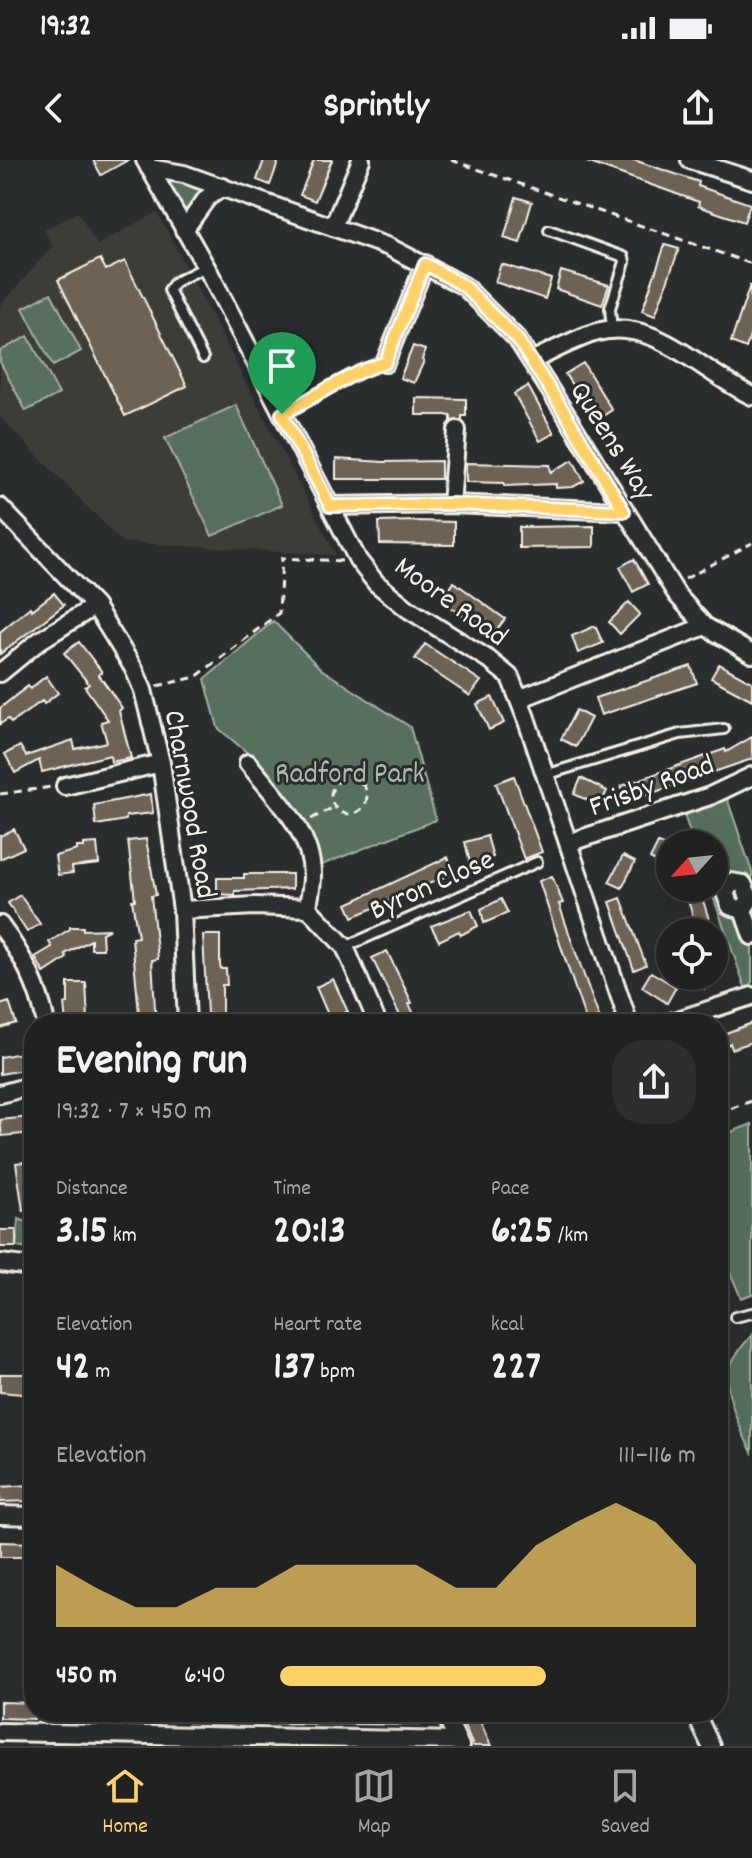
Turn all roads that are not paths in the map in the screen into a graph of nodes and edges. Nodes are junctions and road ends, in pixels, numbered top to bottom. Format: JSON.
{"nodes":[{"id":1,"x":200,"y":160,"type":"edge"},
{"id":2,"x":361,"y":160,"type":"edge"},
{"id":3,"x":690,"y":160,"type":"edge"},
{"id":4,"x":147,"y":164,"type":"edge"},
{"id":5,"x":184,"y":174,"type":"junction"},
{"id":6,"x":752,"y":180,"type":"edge"},
{"id":7,"x":223,"y":187,"type":"junction"},
{"id":8,"x":333,"y":227,"type":"junction"},
{"id":9,"x":184,"y":230,"type":"junction"},
{"id":10,"x":549,"y":230,"type":"dead end"},
{"id":11,"x":425,"y":264,"type":"junction"},
{"id":12,"x":205,"y":267,"type":"junction"},
{"id":13,"x":612,"y":330,"type":"junction"},
{"id":14,"x":203,"y":358,"type":"dead end"},
{"id":15,"x":531,"y":361,"type":"junction"},
{"id":16,"x":385,"y":363,"type":"road end"},
{"id":17,"x":752,"y":396,"type":"edge"},
{"id":18,"x":457,"y":430,"type":"dead end"},
{"id":19,"x":451,"y":504,"type":"junction"},
{"id":20,"x":330,"y":506,"type":"junction"},
{"id":21,"x":0,"y":507,"type":"edge"},
{"id":22,"x":624,"y":511,"type":"junction"},
{"id":23,"x":95,"y":606,"type":"junction"},
{"id":24,"x":705,"y":626,"type":"junction"},
{"id":25,"x":752,"y":654,"type":"edge"},
{"id":26,"x":0,"y":673,"type":"edge"},
{"id":27,"x":519,"y":699,"type":"junction"},
{"id":28,"x":724,"y":729,"type":"dead end"},
{"id":29,"x":161,"y":763,"type":"junction"},
{"id":30,"x":248,"y":763,"type":"dead end"},
{"id":31,"x":545,"y":775,"type":"junction"},
{"id":32,"x":752,"y":776,"type":"edge"},
{"id":33,"x":65,"y":786,"type":"road end"},
{"id":34,"x":568,"y":843,"type":"junction"},
{"id":35,"x":537,"y":862,"type":"dead end"},
{"id":36,"x":308,"y":908,"type":"junction"},
{"id":37,"x":182,"y":910,"type":"junction"},
{"id":38,"x":743,"y":910,"type":"dead end"},
{"id":39,"x":0,"y":925,"type":"edge"},
{"id":40,"x":752,"y":936,"type":"edge"},
{"id":41,"x":345,"y":947,"type":"junction"},
{"id":42,"x":7,"y":948,"type":"edge"},
{"id":43,"x":752,"y":996,"type":"edge"},
{"id":44,"x":44,"y":1014,"type":"edge"},
{"id":45,"x":187,"y":1014,"type":"edge"},
{"id":46,"x":374,"y":1014,"type":"edge"},
{"id":47,"x":626,"y":1014,"type":"edge"},
{"id":48,"x":696,"y":1014,"type":"edge"},
{"id":49,"x":24,"y":1088,"type":"edge"},
{"id":50,"x":0,"y":1094,"type":"edge"},
{"id":51,"x":0,"y":1263,"type":"edge"},
{"id":52,"x":24,"y":1266,"type":"dead end"},
{"id":53,"x":752,"y":1313,"type":"edge"},
{"id":54,"x":735,"y":1317,"type":"dead end"},
{"id":55,"x":0,"y":1515,"type":"edge"},
{"id":56,"x":24,"y":1516,"type":"edge"},
{"id":57,"x":449,"y":1722,"type":"edge"},
{"id":58,"x":700,"y":1722,"type":"edge"},
{"id":59,"x":0,"y":1732,"type":"edge"},
{"id":60,"x":459,"y":1743,"type":"edge"},
{"id":61,"x":711,"y":1746,"type":"edge"}],
"edges":[{"from":1,"to":5,"type":"street"},
{"from":2,"to":8,"type":"street"},
{"from":3,"to":6,"type":"street"},
{"from":4,"to":5,"type":"street","name":"Queens Way"},
{"from":4,"to":9,"type":"street","name":"Moore Road"},
{"from":5,"to":7,"type":"street","name":"Queens Way"},
{"from":7,"to":8,"type":"street","name":"Queens Way"},
{"from":7,"to":9,"type":"street"},
{"from":8,"to":11,"type":"street","name":"Queens Way"},
{"from":9,"to":12,"type":"street","name":"Moore Road"},
{"from":10,"to":13,"type":"lane"},
{"from":11,"to":15,"type":"street","name":"Queens Way"},
{"from":11,"to":16,"type":"street"},
{"from":12,"to":14,"type":"lane"},
{"from":12,"to":20,"type":"street","name":"Moore Road"},
{"from":13,"to":15,"type":"street"},
{"from":13,"to":17,"type":"street"},
{"from":15,"to":22,"type":"street","name":"Queens Way"},
{"from":18,"to":19,"type":"street"},
{"from":19,"to":20,"type":"street"},
{"from":19,"to":22,"type":"street"},
{"from":20,"to":27,"type":"street","name":"Moore Road"},
{"from":21,"to":23,"type":"street","name":"Charnwood Road"},
{"from":22,"to":24,"type":"street","name":"Queens Way"},
{"from":23,"to":26,"type":"street"},
{"from":23,"to":29,"type":"street","name":"Charnwood Road"},
{"from":24,"to":25,"type":"street","name":"Queens Way"},
{"from":24,"to":27,"type":"street"},
{"from":27,"to":31,"type":"street","name":"Moore Road"},
{"from":28,"to":31,"type":"lane"},
{"from":29,"to":33,"type":"street"},
{"from":29,"to":37,"type":"street","name":"Charnwood Road"},
{"from":30,"to":36,"type":"street"},
{"from":31,"to":34,"type":"street","name":"Moore Road"},
{"from":32,"to":34,"type":"street","name":"Frisby Road"},
{"from":34,"to":47,"type":"street","name":"Moore Road"},
{"from":35,"to":41,"type":"lane","name":"Byron Close"},
{"from":36,"to":37,"type":"street"},
{"from":36,"to":41,"type":"street"},
{"from":37,"to":45,"type":"street","name":"Charnwood Road"},
{"from":38,"to":40,"type":"street"},
{"from":39,"to":42,"type":"street"},
{"from":41,"to":46,"type":"street"},
{"from":42,"to":44,"type":"street"},
{"from":43,"to":48,"type":"street"},
{"from":49,"to":50,"type":"street"},
{"from":51,"to":52,"type":"street"},
{"from":53,"to":54,"type":"lane"},
{"from":55,"to":56,"type":"street"},
{"from":57,"to":60,"type":"street"},
{"from":58,"to":61,"type":"street"},
{"from":59,"to":60,"type":"street"}]}
